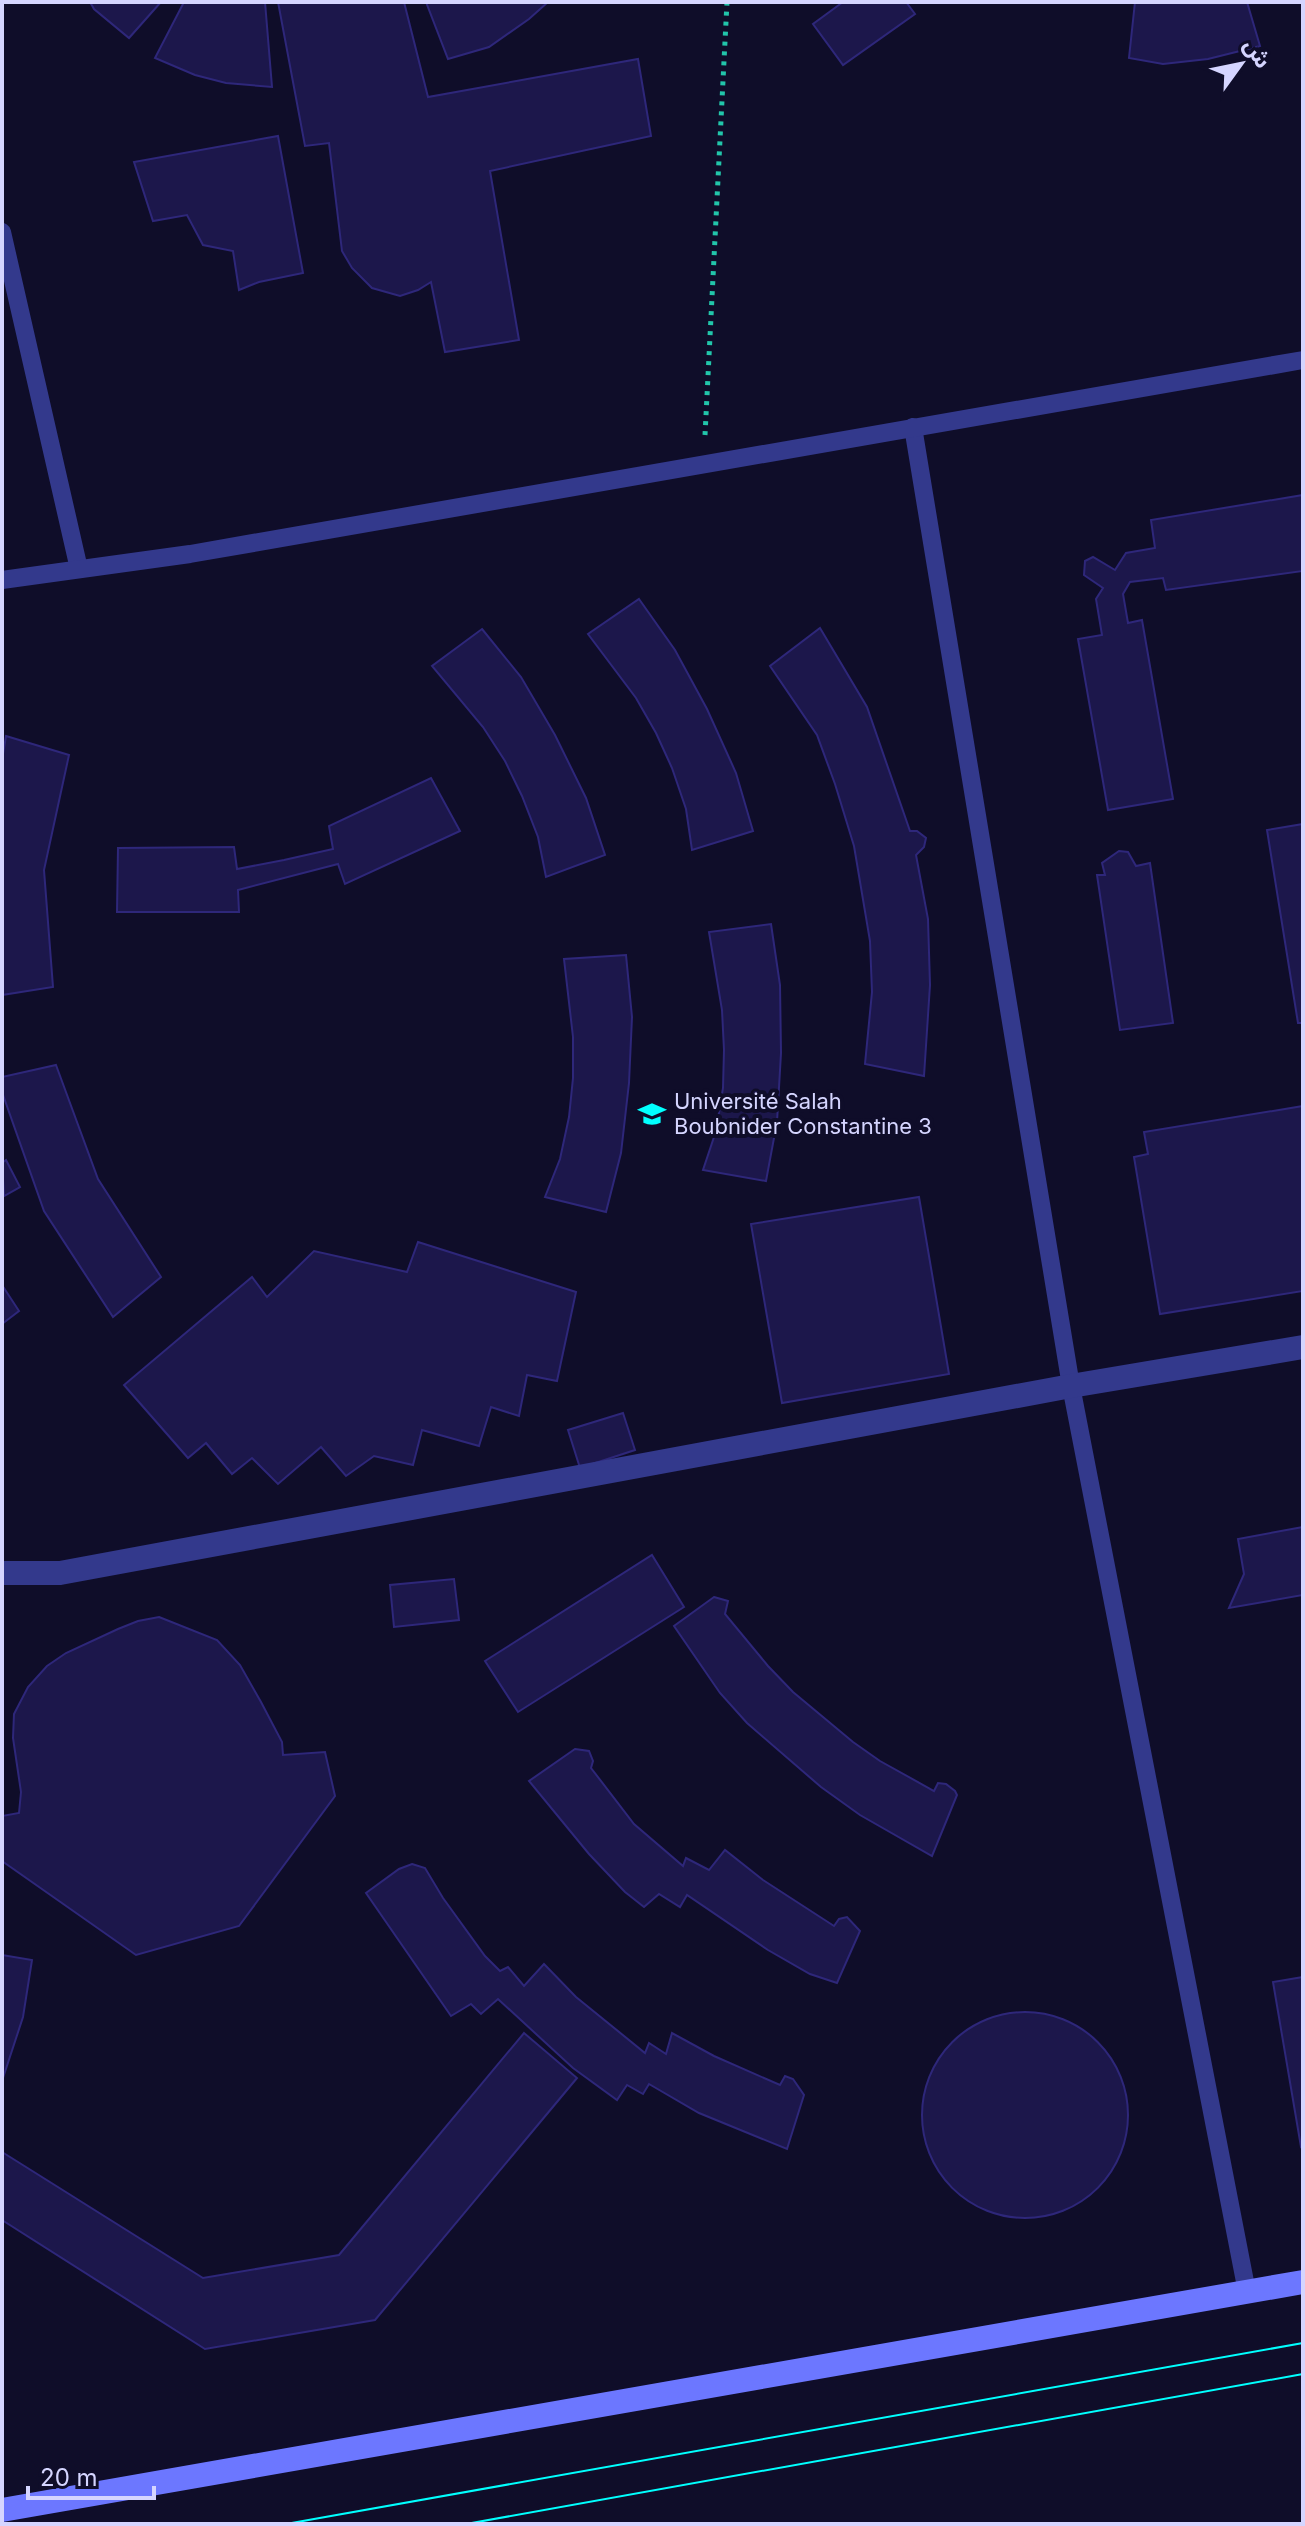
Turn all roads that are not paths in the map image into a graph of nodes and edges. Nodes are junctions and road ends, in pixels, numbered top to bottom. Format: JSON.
{"nodes":[{"id":1,"x":2,"y":232,"type":"edge"},
{"id":2,"x":1303,"y":360,"type":"edge"},
{"id":3,"x":913,"y":427,"type":"junction"},
{"id":4,"x":79,"y":569,"type":"junction"},
{"id":5,"x":2,"y":580,"type":"edge"},
{"id":6,"x":1303,"y":1347,"type":"edge"},
{"id":7,"x":1071,"y":1386,"type":"junction"},
{"id":8,"x":2,"y":1573,"type":"edge"},
{"id":9,"x":1303,"y":2282,"type":"edge"},
{"id":10,"x":1247,"y":2292,"type":"junction"},
{"id":11,"x":2,"y":2510,"type":"edge"}],
"edges":[{"from":1,"to":4,"type":"lane"},
{"from":2,"to":3,"type":"lane"},
{"from":3,"to":4,"type":"lane"},
{"from":3,"to":7,"type":"lane"},
{"from":4,"to":5,"type":"lane"},
{"from":6,"to":7,"type":"street"},
{"from":7,"to":8,"type":"street"},
{"from":7,"to":10,"type":"lane"},
{"from":9,"to":10,"type":"main road"},
{"from":10,"to":11,"type":"main road"}]}
